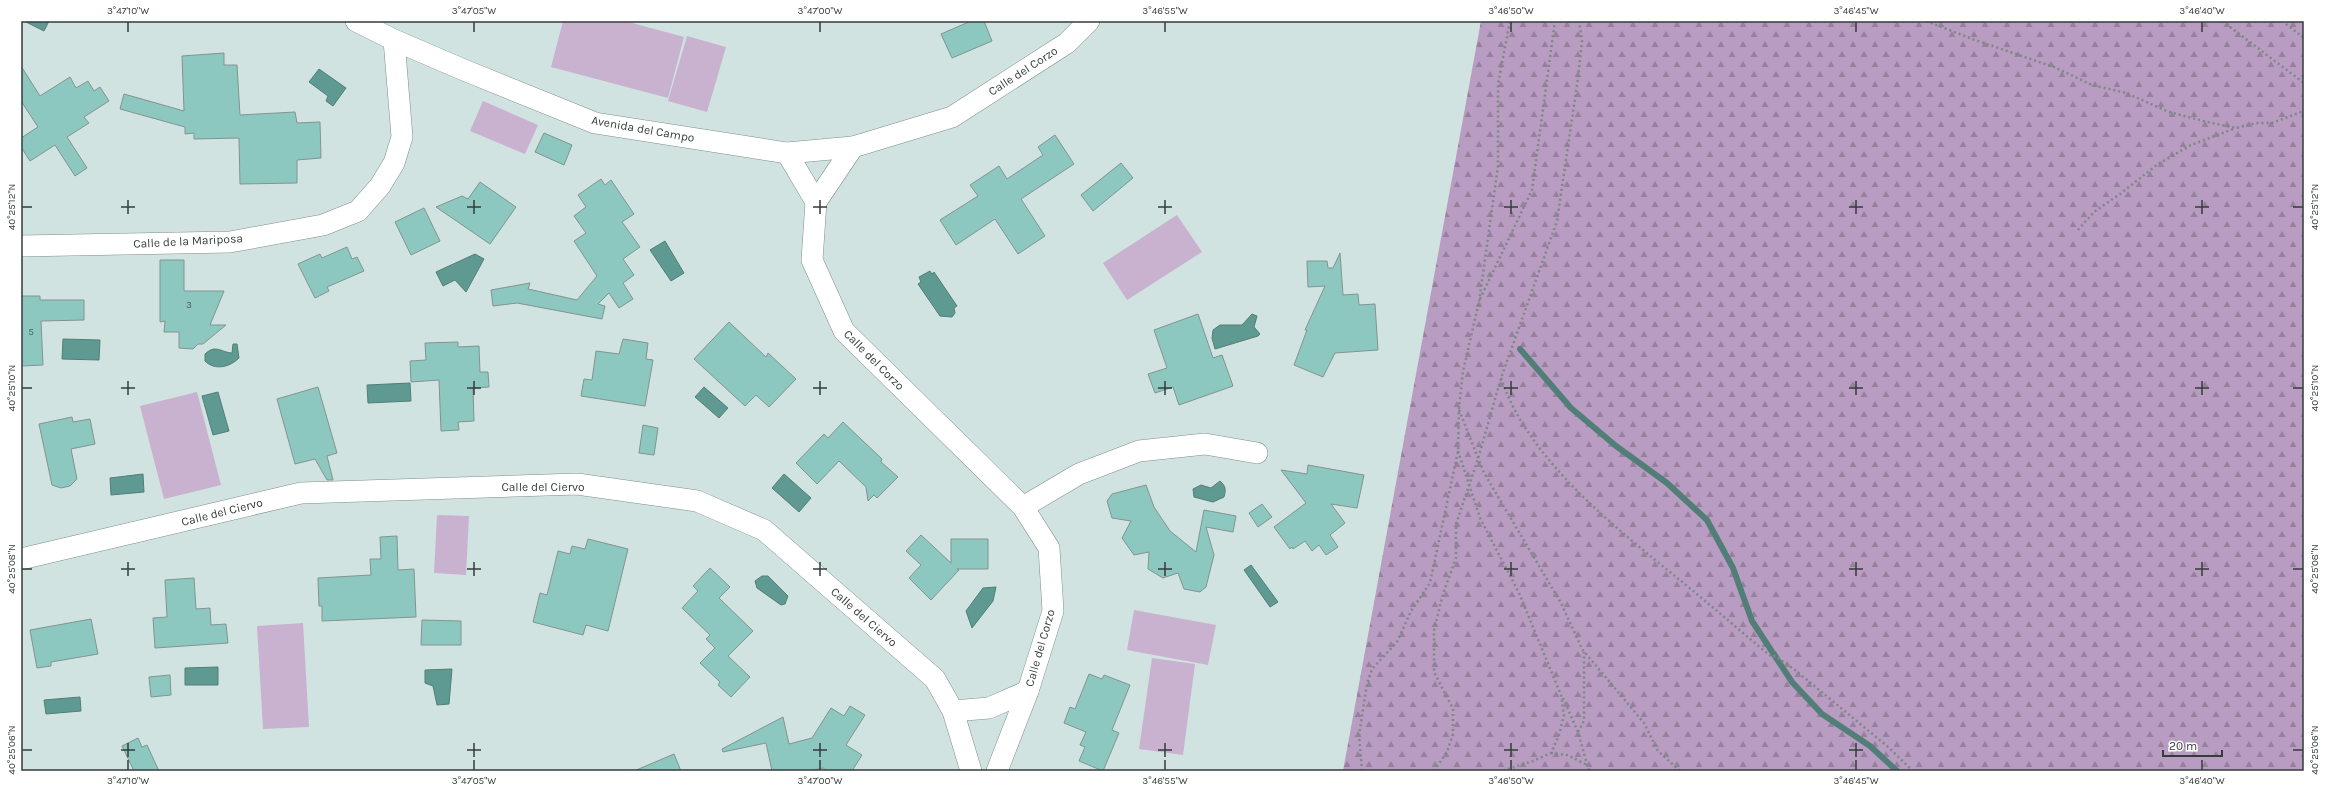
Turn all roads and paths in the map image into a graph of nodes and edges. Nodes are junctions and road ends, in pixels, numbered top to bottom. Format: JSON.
{"nodes":[{"id":1,"x":356,"y":21,"type":"edge"},
{"id":2,"x":1089,"y":21,"type":"edge"},
{"id":3,"x":1510,"y":21,"type":"edge"},
{"id":4,"x":1555,"y":21,"type":"edge"},
{"id":5,"x":1579,"y":21,"type":"edge"},
{"id":6,"x":1926,"y":21,"type":"edge"},
{"id":7,"x":2222,"y":21,"type":"edge"},
{"id":8,"x":2282,"y":21,"type":"edge"},
{"id":9,"x":2304,"y":38,"type":"edge"},
{"id":10,"x":394,"y":40,"type":"junction"},
{"id":11,"x":2304,"y":83,"type":"edge"},
{"id":12,"x":2304,"y":111,"type":"edge"},
{"id":13,"x":2236,"y":128,"type":"junction"},
{"id":14,"x":853,"y":147,"type":"junction"},
{"id":15,"x":787,"y":153,"type":"junction"},
{"id":16,"x":816,"y":202,"type":"junction"},
{"id":17,"x":2078,"y":230,"type":"dead end"},
{"id":18,"x":21,"y":246,"type":"edge"},
{"id":19,"x":1479,"y":302,"type":"junction"},
{"id":20,"x":1501,"y":378,"type":"junction"},
{"id":21,"x":1459,"y":408,"type":"junction"},
{"id":22,"x":1458,"y":451,"type":"junction"},
{"id":23,"x":1257,"y":453,"type":"dead end"},
{"id":24,"x":1478,"y":459,"type":"junction"},
{"id":25,"x":1469,"y":484,"type":"junction"},
{"id":26,"x":1023,"y":507,"type":"junction"},
{"id":27,"x":21,"y":559,"type":"edge"},
{"id":28,"x":1584,"y":652,"type":"junction"},
{"id":29,"x":1028,"y":691,"type":"junction"},
{"id":30,"x":1561,"y":695,"type":"junction"},
{"id":31,"x":953,"y":711,"type":"junction"},
{"id":32,"x":1578,"y":732,"type":"junction"},
{"id":33,"x":1551,"y":753,"type":"junction"},
{"id":34,"x":1587,"y":765,"type":"junction"},
{"id":35,"x":971,"y":771,"type":"edge"},
{"id":36,"x":997,"y":771,"type":"edge"},
{"id":37,"x":1362,"y":771,"type":"edge"},
{"id":38,"x":1434,"y":771,"type":"edge"},
{"id":39,"x":1502,"y":771,"type":"edge"},
{"id":40,"x":1589,"y":771,"type":"edge"},
{"id":41,"x":1680,"y":771,"type":"edge"},
{"id":42,"x":1914,"y":771,"type":"edge"}],
"edges":[{"from":1,"to":10,"type":"street","name":"Avenida del Campo"},
{"from":2,"to":14,"type":"street","name":"Calle del Corzo"},
{"from":3,"to":19,"type":"path"},
{"from":4,"to":19,"type":"path"},
{"from":5,"to":20,"type":"path"},
{"from":6,"to":13,"type":"path"},
{"from":7,"to":11,"type":"path"},
{"from":8,"to":9,"type":"path"},
{"from":10,"to":15,"type":"street","name":"Avenida del Campo"},
{"from":10,"to":18,"type":"street","name":"Calle de la Mariposa"},
{"from":12,"to":13,"type":"path"},
{"from":13,"to":17,"type":"path"},
{"from":14,"to":15,"type":"street","name":"Avenida del Campo"},
{"from":14,"to":16,"type":"street","name":"Calle del Corzo"},
{"from":15,"to":16,"type":"street"},
{"from":16,"to":26,"type":"street","name":"Calle del Corzo"},
{"from":19,"to":21,"type":"path"},
{"from":20,"to":24,"type":"path"},
{"from":20,"to":42,"type":"path"},
{"from":21,"to":22,"type":"path"},
{"from":21,"to":24,"type":"path"},
{"from":22,"to":25,"type":"path"},
{"from":22,"to":37,"type":"path"},
{"from":23,"to":26,"type":"street"},
{"from":24,"to":25,"type":"path"},
{"from":24,"to":28,"type":"path"},
{"from":25,"to":30,"type":"path"},
{"from":25,"to":38,"type":"path"},
{"from":26,"to":29,"type":"street","name":"Calle del Corzo"},
{"from":27,"to":31,"type":"street","name":"Calle del Ciervo"},
{"from":28,"to":32,"type":"path"},
{"from":28,"to":41,"type":"path"},
{"from":29,"to":31,"type":"street"},
{"from":29,"to":36,"type":"street","name":"Calle del Corzo"},
{"from":30,"to":32,"type":"path"},
{"from":30,"to":33,"type":"path"},
{"from":31,"to":35,"type":"street","name":"Calle del Ciervo"},
{"from":32,"to":34,"type":"path"},
{"from":33,"to":34,"type":"path"},
{"from":33,"to":39,"type":"path"},
{"from":34,"to":40,"type":"path"}]}
